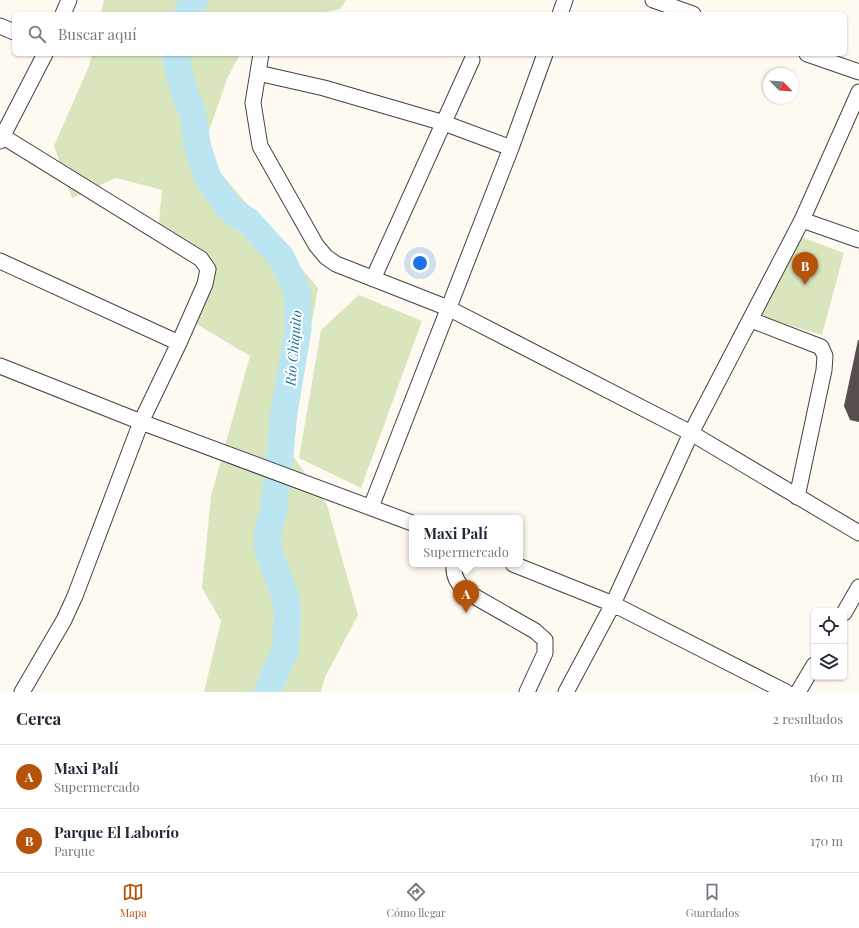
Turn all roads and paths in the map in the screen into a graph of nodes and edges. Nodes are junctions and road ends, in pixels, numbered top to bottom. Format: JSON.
{"nodes":[{"id":1,"x":69,"y":0,"type":"edge"},
{"id":2,"x":565,"y":0,"type":"edge"},
{"id":3,"x":653,"y":0,"type":"edge"},
{"id":4,"x":64,"y":12,"type":"edge"},
{"id":5,"x":561,"y":12,"type":"edge"},
{"id":6,"x":687,"y":12,"type":"edge"},
{"id":7,"x":0,"y":26,"type":"edge"},
{"id":8,"x":12,"y":31,"type":"edge"},
{"id":9,"x":44,"y":56,"type":"edge"},
{"id":10,"x":261,"y":56,"type":"edge"},
{"id":11,"x":544,"y":56,"type":"edge"},
{"id":12,"x":813,"y":56,"type":"edge"},
{"id":13,"x":472,"y":60,"type":"dead end"},
{"id":14,"x":859,"y":72,"type":"edge"},
{"id":15,"x":258,"y":73,"type":"junction"},
{"id":16,"x":859,"y":92,"type":"edge"},
{"id":17,"x":444,"y":123,"type":"junction"},
{"id":18,"x":1,"y":138,"type":"edge"},
{"id":19,"x":511,"y":148,"type":"junction"},
{"id":20,"x":802,"y":220,"type":"junction"},
{"id":21,"x":859,"y":240,"type":"edge"},
{"id":22,"x":0,"y":261,"type":"edge"},
{"id":23,"x":373,"y":279,"type":"junction"},
{"id":24,"x":448,"y":308,"type":"junction"},
{"id":25,"x":751,"y":320,"type":"junction"},
{"id":26,"x":179,"y":343,"type":"junction"},
{"id":27,"x":0,"y":366,"type":"edge"},
{"id":28,"x":141,"y":422,"type":"junction"},
{"id":29,"x":691,"y":433,"type":"junction"},
{"id":30,"x":797,"y":497,"type":"junction"},
{"id":31,"x":371,"y":507,"type":"junction"},
{"id":32,"x":409,"y":522,"type":"edge"},
{"id":33,"x":859,"y":533,"type":"edge"},
{"id":34,"x":454,"y":567,"type":"edge"},
{"id":35,"x":520,"y":567,"type":"edge"},
{"id":36,"x":859,"y":587,"type":"edge"},
{"id":37,"x":613,"y":604,"type":"junction"},
{"id":38,"x":847,"y":608,"type":"edge"},
{"id":39,"x":811,"y":670,"type":"edge"},
{"id":40,"x":22,"y":692,"type":"edge"},
{"id":41,"x":527,"y":692,"type":"edge"},
{"id":42,"x":566,"y":692,"type":"edge"},
{"id":43,"x":786,"y":692,"type":"edge"},
{"id":44,"x":798,"y":692,"type":"edge"}],
"edges":[{"from":1,"to":4,"type":"street"},
{"from":2,"to":5,"type":"street"},
{"from":3,"to":6,"type":"street"},
{"from":7,"to":8,"type":"street"},
{"from":9,"to":18,"type":"street"},
{"from":10,"to":15,"type":"street"},
{"from":11,"to":19,"type":"street"},
{"from":12,"to":14,"type":"street"},
{"from":13,"to":17,"type":"street"},
{"from":15,"to":17,"type":"street"},
{"from":15,"to":23,"type":"street"},
{"from":16,"to":20,"type":"street"},
{"from":17,"to":19,"type":"street"},
{"from":17,"to":23,"type":"street"},
{"from":18,"to":26,"type":"street"},
{"from":19,"to":24,"type":"street"},
{"from":20,"to":21,"type":"street"},
{"from":20,"to":25,"type":"street"},
{"from":22,"to":26,"type":"street"},
{"from":23,"to":24,"type":"street"},
{"from":24,"to":29,"type":"street"},
{"from":24,"to":31,"type":"street"},
{"from":25,"to":29,"type":"street"},
{"from":25,"to":30,"type":"street"},
{"from":26,"to":28,"type":"street"},
{"from":27,"to":28,"type":"street"},
{"from":28,"to":31,"type":"street"},
{"from":28,"to":40,"type":"street"},
{"from":29,"to":30,"type":"street"},
{"from":29,"to":37,"type":"street"},
{"from":30,"to":33,"type":"street"},
{"from":31,"to":32,"type":"street"},
{"from":34,"to":41,"type":"street"},
{"from":35,"to":37,"type":"street"},
{"from":36,"to":38,"type":"street"},
{"from":37,"to":42,"type":"street"},
{"from":37,"to":43,"type":"street"},
{"from":39,"to":44,"type":"street"}]}
